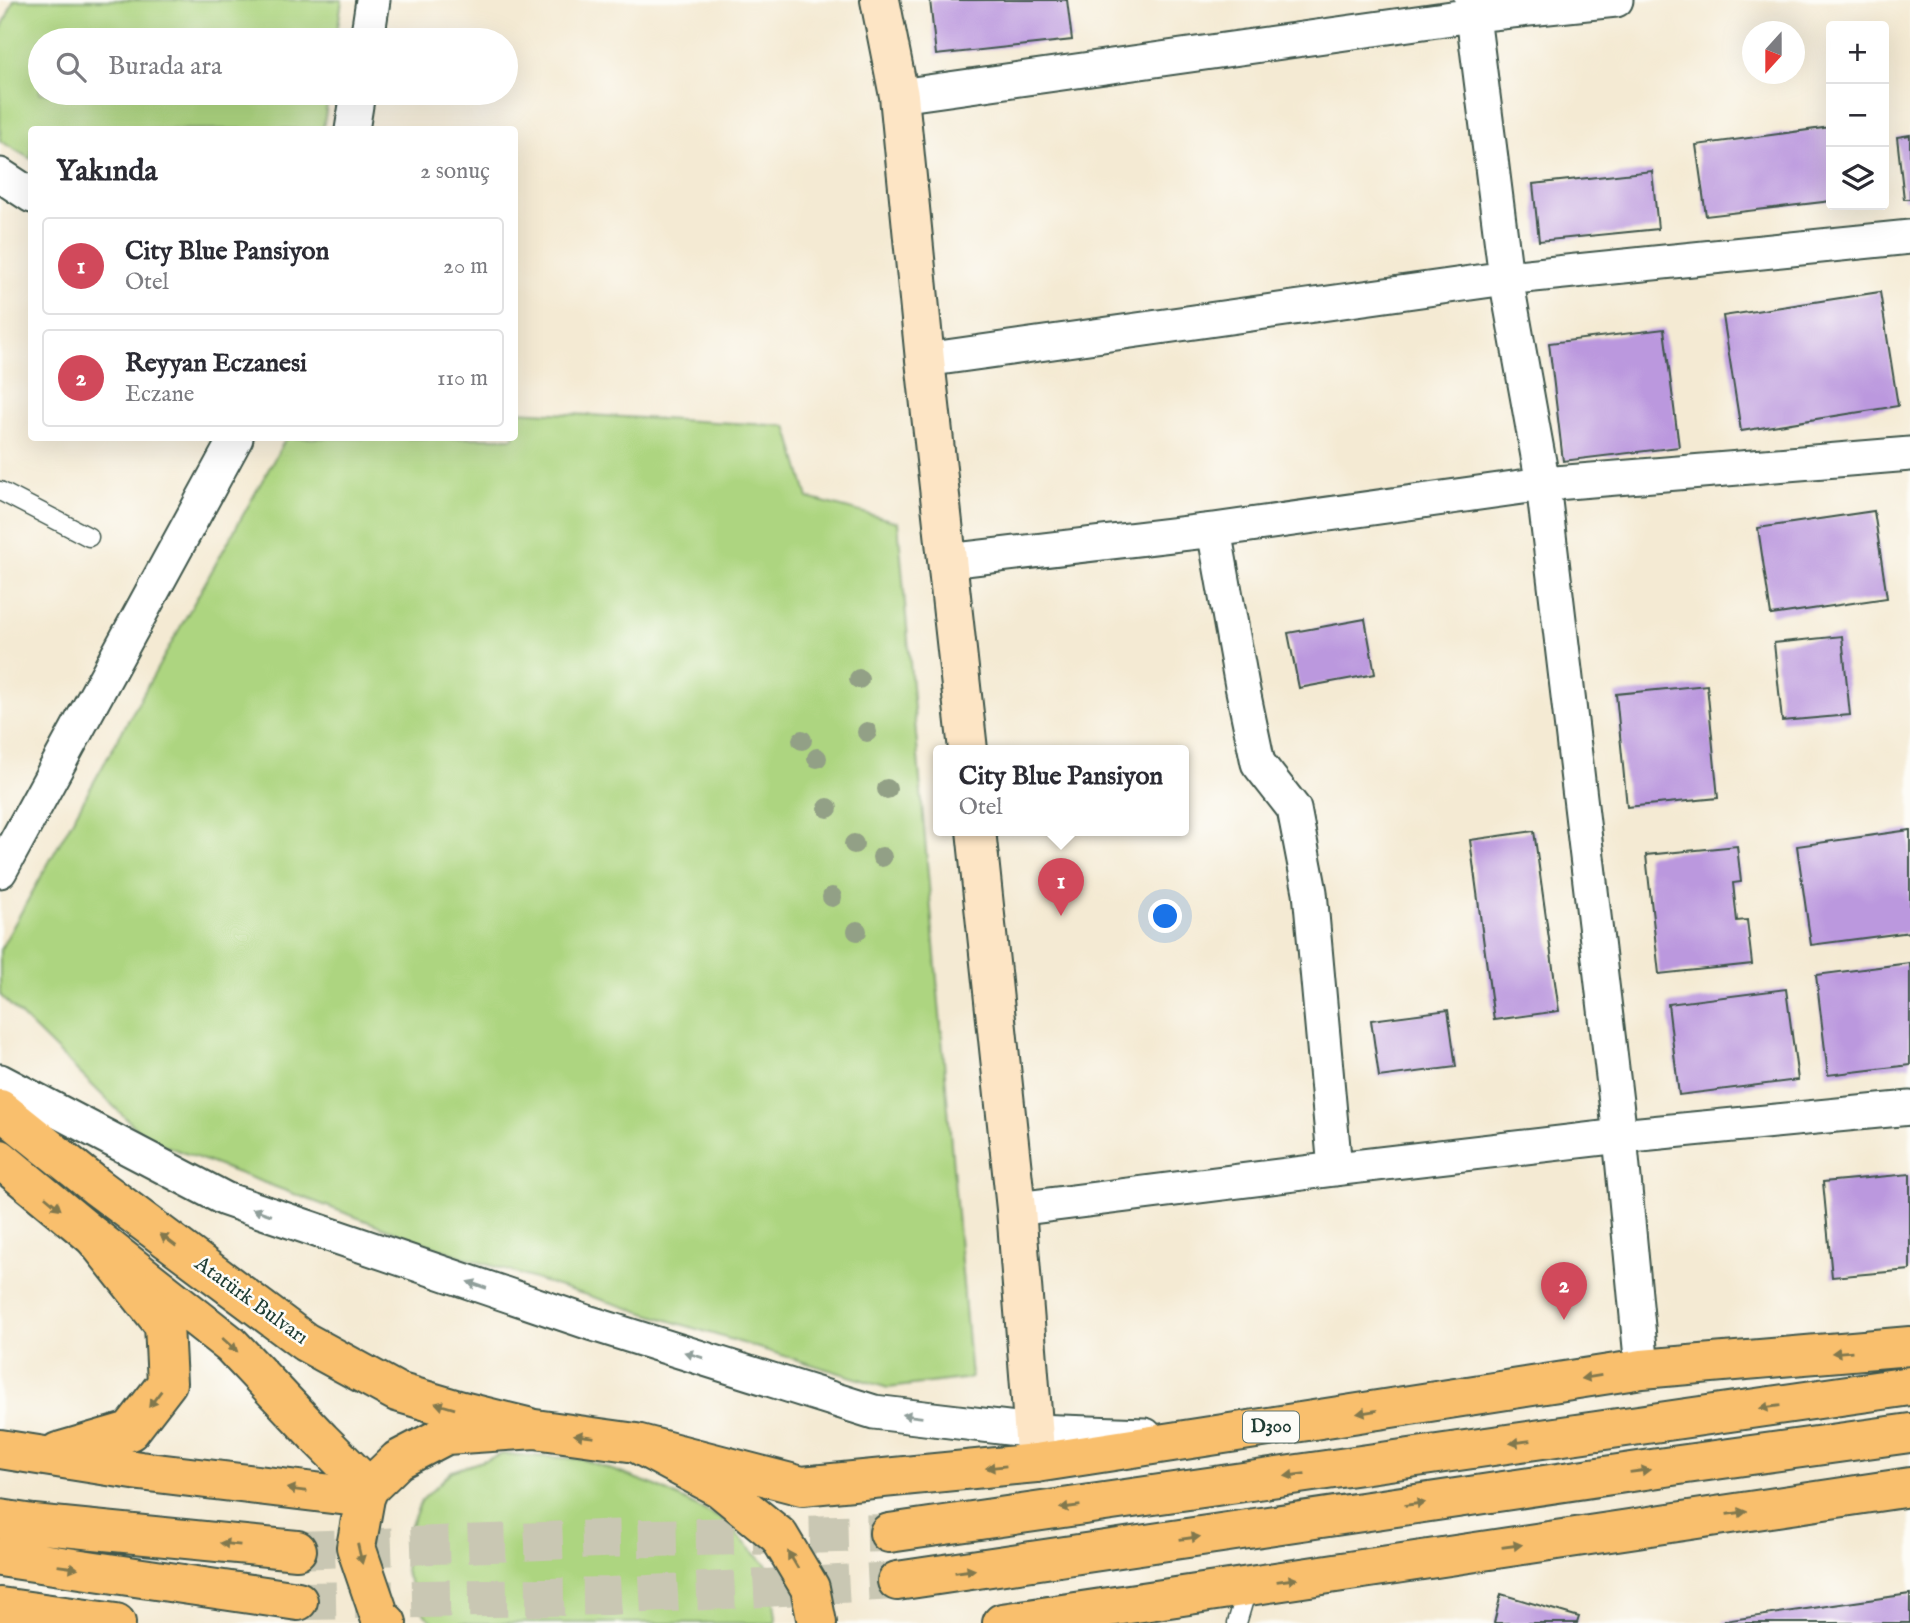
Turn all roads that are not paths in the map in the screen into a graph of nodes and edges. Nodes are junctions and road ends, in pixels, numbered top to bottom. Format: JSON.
{"nodes":[{"id":1,"x":373,"y":0,"type":"edge"},
{"id":2,"x":880,"y":0,"type":"edge"},
{"id":3,"x":1616,"y":0,"type":"edge"},
{"id":4,"x":1472,"y":7,"type":"edge"},
{"id":5,"x":369,"y":28,"type":"edge"},
{"id":6,"x":899,"y":96,"type":"junction"},
{"id":7,"x":356,"y":105,"type":"edge"},
{"id":8,"x":353,"y":126,"type":"edge"},
{"id":9,"x":0,"y":175,"type":"edge"},
{"id":10,"x":28,"y":193,"type":"edge"},
{"id":11,"x":1910,"y":237,"type":"edge"},
{"id":12,"x":1506,"y":278,"type":"junction"},
{"id":13,"x":925,"y":360,"type":"junction"},
{"id":14,"x":234,"y":441,"type":"edge"},
{"id":15,"x":1910,"y":454,"type":"edge"},
{"id":16,"x":1543,"y":484,"type":"junction"},
{"id":17,"x":0,"y":491,"type":"edge"},
{"id":18,"x":1214,"y":530,"type":"junction"},
{"id":19,"x":89,"y":537,"type":"dead end"},
{"id":20,"x":948,"y":561,"type":"junction"},
{"id":21,"x":967,"y":745,"type":"edge"},
{"id":22,"x":977,"y":836,"type":"edge"},
{"id":23,"x":0,"y":871,"type":"edge"},
{"id":24,"x":0,"y":1082,"type":"edge"},
{"id":25,"x":1910,"y":1108,"type":"edge"},
{"id":26,"x":0,"y":1109,"type":"edge"},
{"id":27,"x":1620,"y":1136,"type":"junction"},
{"id":28,"x":0,"y":1159,"type":"edge"},
{"id":29,"x":1335,"y":1169,"type":"junction"},
{"id":30,"x":1016,"y":1209,"type":"junction"},
{"id":31,"x":94,"y":1237,"type":"junction"},
{"id":32,"x":1910,"y":1346,"type":"edge"},
{"id":33,"x":1642,"y":1369,"type":"junction"},
{"id":34,"x":1910,"y":1386,"type":"edge"},
{"id":35,"x":535,"y":1429,"type":"junction"},
{"id":36,"x":1910,"y":1433,"type":"edge"},
{"id":37,"x":636,"y":1443,"type":"junction"},
{"id":38,"x":1035,"y":1447,"type":"junction"},
{"id":39,"x":0,"y":1449,"type":"edge"},
{"id":40,"x":46,"y":1455,"type":"junction"},
{"id":41,"x":1910,"y":1487,"type":"edge"},
{"id":42,"x":367,"y":1493,"type":"junction"},
{"id":43,"x":0,"y":1519,"type":"edge"},
{"id":44,"x":889,"y":1533,"type":"tunnel mouth"},
{"id":45,"x":298,"y":1550,"type":"tunnel mouth"},
{"id":46,"x":0,"y":1557,"type":"edge"},
{"id":47,"x":897,"y":1581,"type":"tunnel mouth"},
{"id":48,"x":1248,"y":1586,"type":"junction"},
{"id":49,"x":298,"y":1601,"type":"tunnel mouth"},
{"id":50,"x":0,"y":1607,"type":"edge"},
{"id":51,"x":1020,"y":1622,"type":"edge"},
{"id":52,"x":116,"y":1623,"type":"edge"},
{"id":53,"x":387,"y":1623,"type":"edge"},
{"id":54,"x":817,"y":1623,"type":"edge"},
{"id":55,"x":1237,"y":1623,"type":"edge"}],
"edges":[{"from":1,"to":5,"type":"street"},
{"from":2,"to":6,"type":"street"},
{"from":3,"to":4,"type":"street"},
{"from":4,"to":6,"type":"street"},
{"from":4,"to":12,"type":"street"},
{"from":6,"to":13,"type":"street"},
{"from":7,"to":8,"type":"street"},
{"from":9,"to":10,"type":"street"},
{"from":11,"to":12,"type":"street"},
{"from":12,"to":13,"type":"street"},
{"from":12,"to":16,"type":"street"},
{"from":13,"to":20,"type":"street"},
{"from":14,"to":23,"type":"street"},
{"from":15,"to":16,"type":"street"},
{"from":16,"to":18,"type":"street"},
{"from":16,"to":27,"type":"street"},
{"from":17,"to":19,"type":"lane"},
{"from":18,"to":20,"type":"street"},
{"from":18,"to":29,"type":"street"},
{"from":20,"to":21,"type":"street"},
{"from":22,"to":30,"type":"street"},
{"from":38,"to":24,"type":"street","one_way":true},
{"from":25,"to":27,"type":"street"},
{"from":35,"to":26,"type":"main road","name":"Atatürk Bulvarı","one_way":true},
{"from":27,"to":29,"type":"street"},
{"from":27,"to":33,"type":"street"},
{"from":28,"to":31,"type":"main road","one_way":true},
{"from":29,"to":30,"type":"street"},
{"from":30,"to":38,"type":"street"},
{"from":31,"to":40,"type":"main road","one_way":true},
{"from":31,"to":42,"type":"main road","one_way":true},
{"from":32,"to":33,"type":"main road","number":"D300","one_way":true},
{"from":33,"to":38,"type":"main road","number":"D300","one_way":true},
{"from":34,"to":44,"type":"main road","one_way":true},
{"from":37,"to":35,"type":"main road","one_way":true},
{"from":35,"to":42,"type":"main road"},
{"from":47,"to":36,"type":"main road","one_way":true},
{"from":38,"to":37,"type":"main road","number":"D300","one_way":true},
{"from":54,"to":37,"type":"main road","one_way":true},
{"from":39,"to":40,"type":"main road"},
{"from":42,"to":40,"type":"main road","one_way":true},
{"from":48,"to":41,"type":"main road","one_way":true},
{"from":42,"to":53,"type":"main road","one_way":true},
{"from":45,"to":43,"type":"main road","one_way":true},
{"from":46,"to":49,"type":"main road","one_way":true},
{"from":48,"to":51,"type":"main road"},
{"from":48,"to":55,"type":"lane"},
{"from":50,"to":52,"type":"main road"}]}
